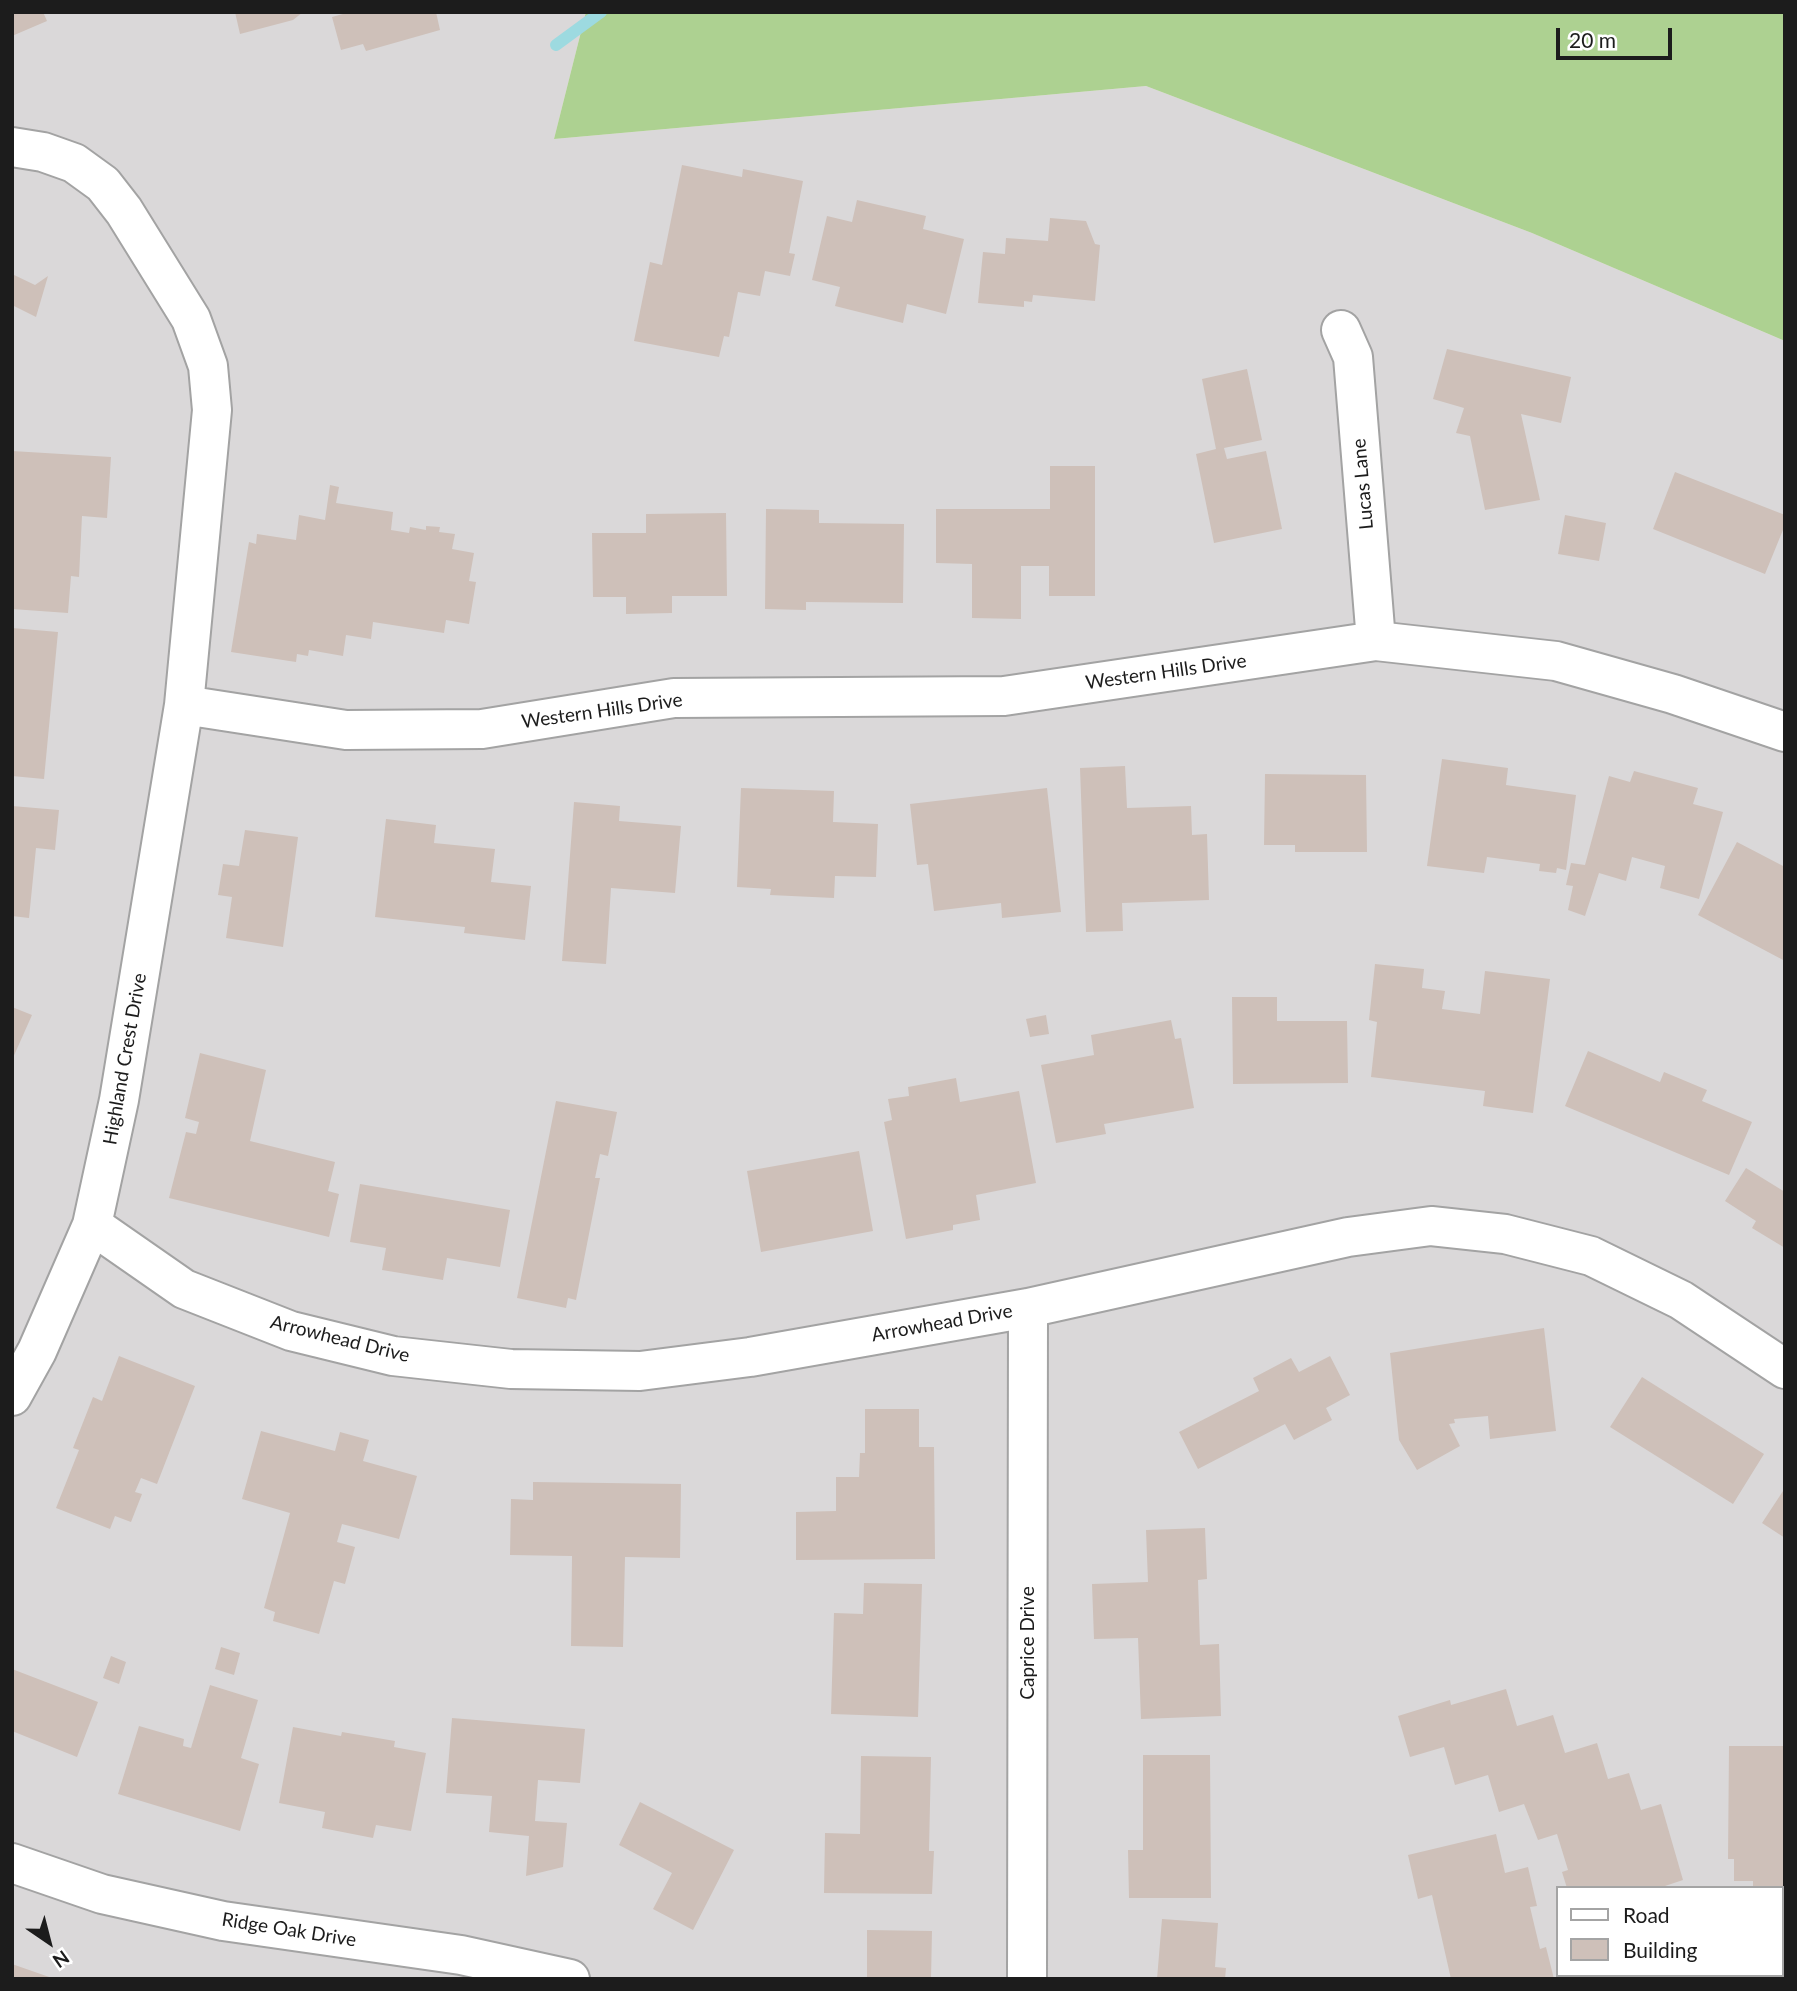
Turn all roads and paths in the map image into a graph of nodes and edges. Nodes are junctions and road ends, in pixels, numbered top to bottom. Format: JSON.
{"nodes":[{"id":1,"x":12,"y":148,"type":"edge"},
{"id":2,"x":1341,"y":330,"type":"dead end"},
{"id":3,"x":1376,"y":641,"type":"junction"},
{"id":4,"x":184,"y":705,"type":"junction"},
{"id":5,"x":1785,"y":732,"type":"edge"},
{"id":6,"x":92,"y":1225,"type":"junction"},
{"id":7,"x":1028,"y":1308,"type":"junction"},
{"id":8,"x":1785,"y":1369,"type":"edge"},
{"id":9,"x":12,"y":1396,"type":"edge"},
{"id":10,"x":12,"y":1863,"type":"edge"},
{"id":11,"x":570,"y":1979,"type":"edge"},
{"id":12,"x":1027,"y":1979,"type":"edge"}],
"edges":[{"from":1,"to":4,"type":"street"},
{"from":2,"to":3,"type":"street","name":"Lucas Lane"},
{"from":3,"to":4,"type":"street","name":"Western Hills Drive"},
{"from":3,"to":5,"type":"street","name":"Western Hills Drive"},
{"from":4,"to":6,"type":"street","name":"Highland Crest Drive"},
{"from":6,"to":7,"type":"street","name":"Arrowhead Drive"},
{"from":6,"to":9,"type":"street","name":"Highland Crest Drive"},
{"from":7,"to":8,"type":"street","name":"Arrowhead Drive"},
{"from":7,"to":12,"type":"street","name":"Caprice Drive"},
{"from":10,"to":11,"type":"street","name":"Ridge Oak Drive"}]}
